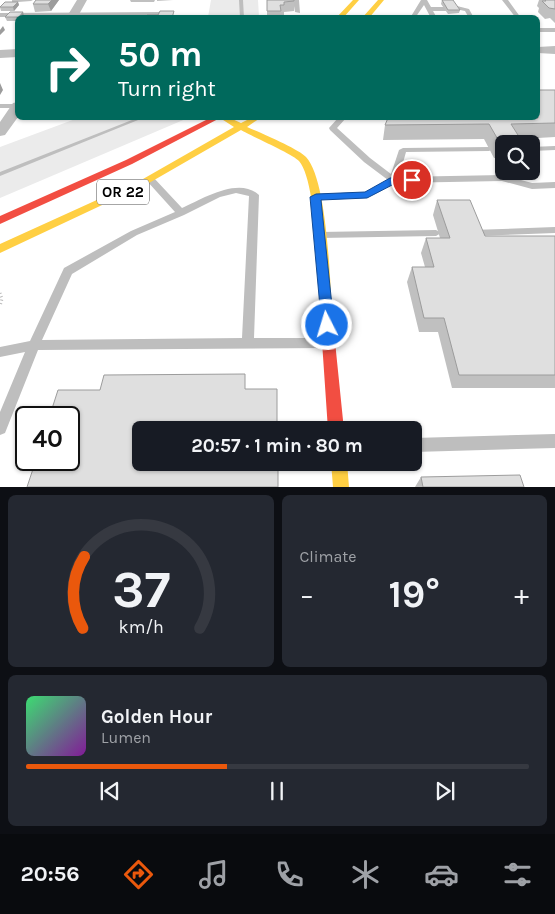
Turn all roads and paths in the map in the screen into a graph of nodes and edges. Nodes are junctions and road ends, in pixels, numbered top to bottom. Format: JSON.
{"nodes":[{"id":1,"x":82,"y":0,"type":"edge"},
{"id":2,"x":296,"y":0,"type":"edge"},
{"id":3,"x":356,"y":0,"type":"edge"},
{"id":4,"x":381,"y":0,"type":"edge"},
{"id":5,"x":505,"y":0,"type":"edge"},
{"id":6,"x":424,"y":1,"type":"edge"},
{"id":7,"x":446,"y":8,"type":"edge"},
{"id":8,"x":457,"y":8,"type":"edge"},
{"id":9,"x":428,"y":9,"type":"junction"},
{"id":10,"x":298,"y":12,"type":"dead end"},
{"id":11,"x":166,"y":13,"type":"edge"},
{"id":12,"x":0,"y":15,"type":"edge"},
{"id":13,"x":15,"y":15,"type":"edge"},
{"id":14,"x":73,"y":15,"type":"edge"},
{"id":15,"x":103,"y":15,"type":"edge"},
{"id":16,"x":342,"y":15,"type":"edge"},
{"id":17,"x":368,"y":15,"type":"edge"},
{"id":18,"x":414,"y":15,"type":"edge"},
{"id":19,"x":432,"y":15,"type":"edge"},
{"id":20,"x":470,"y":15,"type":"edge"},
{"id":21,"x":517,"y":15,"type":"edge"},
{"id":22,"x":540,"y":30,"type":"edge"},
{"id":23,"x":555,"y":30,"type":"edge"},
{"id":24,"x":15,"y":53,"type":"edge"},
{"id":25,"x":0,"y":54,"type":"edge"},
{"id":26,"x":0,"y":106,"type":"edge"},
{"id":27,"x":15,"y":106,"type":"edge"},
{"id":28,"x":15,"y":110,"type":"edge"},
{"id":29,"x":212,"y":120,"type":"edge"},
{"id":30,"x":228,"y":120,"type":"edge"},
{"id":31,"x":253,"y":120,"type":"edge"},
{"id":32,"x":340,"y":120,"type":"edge"},
{"id":33,"x":242,"y":127,"type":"junction"},
{"id":34,"x":0,"y":132,"type":"edge"},
{"id":35,"x":555,"y":148,"type":"edge"},
{"id":36,"x":489,"y":149,"type":"dead end"},
{"id":37,"x":540,"y":149,"type":"edge"},
{"id":38,"x":150,"y":179,"type":"junction"},
{"id":39,"x":394,"y":180,"type":"junction"},
{"id":40,"x":555,"y":186,"type":"edge"},
{"id":41,"x":316,"y":197,"type":"junction"},
{"id":42,"x":181,"y":212,"type":"junction"},
{"id":43,"x":0,"y":220,"type":"edge"},
{"id":44,"x":555,"y":230,"type":"edge"},
{"id":45,"x":472,"y":233,"type":"edge"},
{"id":46,"x":436,"y":234,"type":"dead end"},
{"id":47,"x":319,"y":235,"type":"junction"},
{"id":48,"x":0,"y":249,"type":"edge"},
{"id":49,"x":0,"y":293,"type":"edge"},
{"id":50,"x":0,"y":306,"type":"edge"},
{"id":51,"x":248,"y":343,"type":"junction"},
{"id":52,"x":329,"y":343,"type":"junction"},
{"id":53,"x":34,"y":345,"type":"junction"},
{"id":54,"x":0,"y":352,"type":"edge"},
{"id":55,"x":335,"y":421,"type":"edge"},
{"id":56,"x":0,"y":428,"type":"edge"},
{"id":57,"x":555,"y":441,"type":"edge"},
{"id":58,"x":422,"y":445,"type":"edge"},
{"id":59,"x":340,"y":471,"type":"edge"},
{"id":60,"x":342,"y":486,"type":"edge"}],
"edges":[{"from":1,"to":14,"type":"street"},
{"from":2,"to":10,"type":"lane"},
{"from":3,"to":16,"type":"main road"},
{"from":4,"to":17,"type":"main road"},
{"from":5,"to":21,"type":"lane"},
{"from":6,"to":9,"type":"lane"},
{"from":6,"to":18,"type":"lane"},
{"from":7,"to":9,"type":"lane"},
{"from":8,"to":20,"type":"lane"},
{"from":9,"to":19,"type":"lane"},
{"from":11,"to":15,"type":"lane"},
{"from":12,"to":13,"type":"lane"},
{"from":22,"to":23,"type":"lane"},
{"from":24,"to":25,"type":"street"},
{"from":26,"to":27,"type":"lane"},
{"from":28,"to":34,"type":"street"},
{"from":29,"to":43,"type":"main road","number":"OR 22"},
{"from":30,"to":33,"type":"main road"},
{"from":31,"to":33,"type":"main road","number":"OR 22"},
{"from":32,"to":39,"type":"lane"},
{"from":33,"to":38,"type":"main road","number":"OR 22"},
{"from":33,"to":41,"type":"main road"},
{"from":35,"to":37,"type":"lane"},
{"from":36,"to":39,"type":"lane"},
{"from":38,"to":42,"type":"lane"},
{"from":38,"to":48,"type":"main road","number":"OR 22"},
{"from":39,"to":40,"type":"lane"},
{"from":39,"to":41,"type":"lane"},
{"from":41,"to":47,"type":"main road"},
{"from":42,"to":51,"type":"lane"},
{"from":42,"to":53,"type":"lane"},
{"from":44,"to":45,"type":"lane"},
{"from":46,"to":47,"type":"lane"},
{"from":47,"to":52,"type":"main road"},
{"from":49,"to":50,"type":"path"},
{"from":51,"to":52,"type":"lane"},
{"from":51,"to":53,"type":"lane"},
{"from":52,"to":55,"type":"main road"},
{"from":53,"to":54,"type":"lane"},
{"from":53,"to":56,"type":"lane"},
{"from":57,"to":58,"type":"lane"},
{"from":59,"to":60,"type":"main road"}]}
